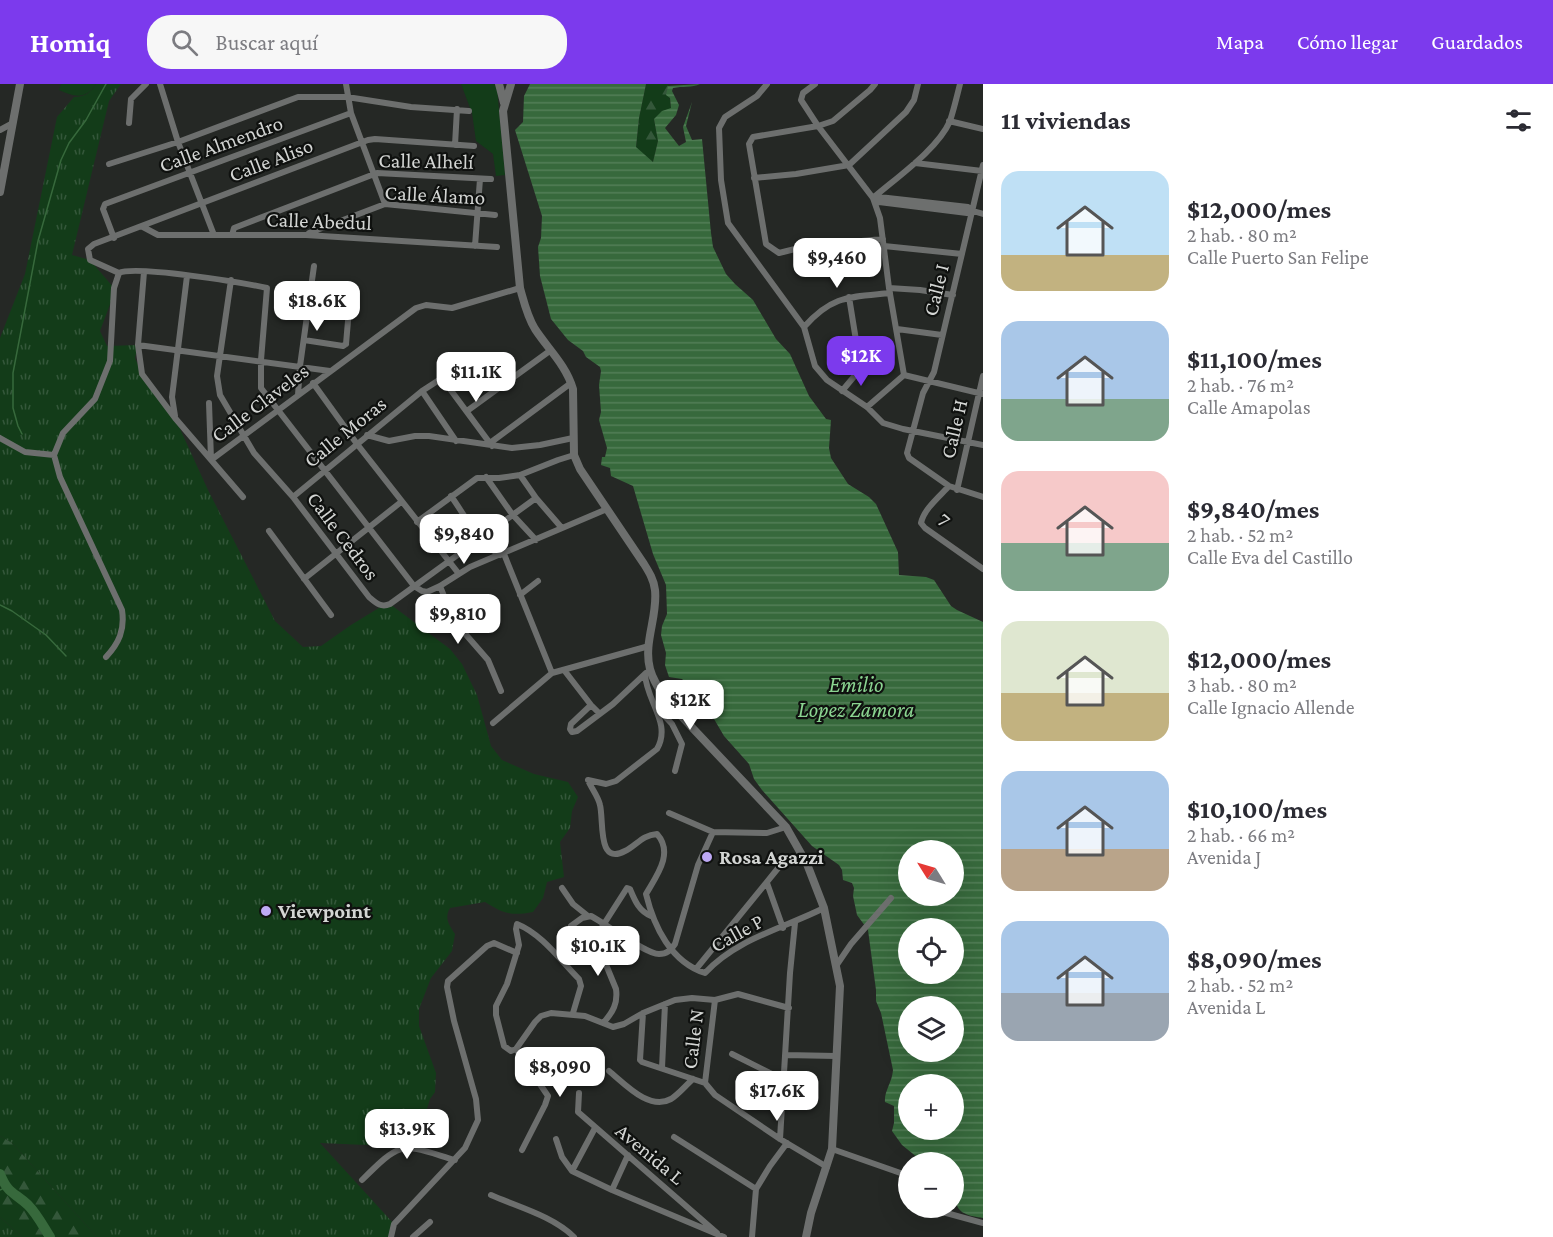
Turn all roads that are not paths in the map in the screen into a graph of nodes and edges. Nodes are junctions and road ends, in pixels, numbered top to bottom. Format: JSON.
{"nodes":[{"id":1,"x":20,"y":84,"type":"edge"},
{"id":2,"x":146,"y":84,"type":"edge"},
{"id":3,"x":160,"y":84,"type":"edge"},
{"id":4,"x":346,"y":84,"type":"edge"},
{"id":5,"x":500,"y":84,"type":"edge"},
{"id":6,"x":511,"y":84,"type":"edge"},
{"id":7,"x":767,"y":84,"type":"edge"},
{"id":8,"x":815,"y":84,"type":"edge"},
{"id":9,"x":875,"y":84,"type":"edge"},
{"id":10,"x":918,"y":84,"type":"edge"},
{"id":11,"x":960,"y":84,"type":"edge"},
{"id":12,"x":347,"y":97,"type":"junction"},
{"id":13,"x":504,"y":105,"type":"junction"},
{"id":14,"x":457,"y":110,"type":"junction"},
{"id":15,"x":470,"y":111,"type":"dead end"},
{"id":16,"x":351,"y":113,"type":"junction"},
{"id":17,"x":950,"y":121,"type":"junction"},
{"id":18,"x":13,"y":123,"type":"junction"},
{"id":19,"x":129,"y":123,"type":"dead end"},
{"id":20,"x":818,"y":126,"type":"junction"},
{"id":21,"x":983,"y":129,"type":"edge"},
{"id":22,"x":0,"y":130,"type":"edge"},
{"id":23,"x":178,"y":142,"type":"junction"},
{"id":24,"x":362,"y":143,"type":"junction"},
{"id":25,"x":455,"y":145,"type":"junction"},
{"id":26,"x":474,"y":146,"type":"dead end"},
{"id":27,"x":915,"y":163,"type":"junction"},
{"id":28,"x":109,"y":164,"type":"dead end"},
{"id":29,"x":849,"y":165,"type":"junction"},
{"id":30,"x":982,"y":168,"type":"edge"},
{"id":31,"x":191,"y":174,"type":"junction"},
{"id":32,"x":374,"y":174,"type":"junction"},
{"id":33,"x":2,"y":178,"type":"edge"},
{"id":34,"x":480,"y":178,"type":"junction"},
{"id":35,"x":754,"y":178,"type":"junction"},
{"id":36,"x":491,"y":179,"type":"dead end"},
{"id":37,"x":0,"y":192,"type":"edge"},
{"id":38,"x":873,"y":198,"type":"junction"},
{"id":39,"x":202,"y":204,"type":"junction"},
{"id":40,"x":385,"y":204,"type":"junction"},
{"id":41,"x":973,"y":211,"type":"junction"},
{"id":42,"x":983,"y":213,"type":"edge"},
{"id":43,"x":478,"y":214,"type":"junction"},
{"id":44,"x":495,"y":215,"type":"dead end"},
{"id":45,"x":142,"y":227,"type":"junction"},
{"id":46,"x":214,"y":235,"type":"junction"},
{"id":47,"x":306,"y":235,"type":"junction"},
{"id":48,"x":232,"y":236,"type":"junction"},
{"id":49,"x":114,"y":238,"type":"junction"},
{"id":50,"x":884,"y":242,"type":"junction"},
{"id":51,"x":476,"y":246,"type":"junction"},
{"id":52,"x":497,"y":247,"type":"dead end"},
{"id":53,"x":962,"y":254,"type":"junction"},
{"id":54,"x":314,"y":266,"type":"dead end"},
{"id":55,"x":144,"y":272,"type":"junction"},
{"id":56,"x":119,"y":273,"type":"junction"},
{"id":57,"x":187,"y":276,"type":"junction"},
{"id":58,"x":231,"y":280,"type":"junction"},
{"id":59,"x":520,"y":288,"type":"junction"},
{"id":60,"x":889,"y":290,"type":"junction"},
{"id":61,"x":311,"y":291,"type":"junction"},
{"id":62,"x":953,"y":295,"type":"junction"},
{"id":63,"x":849,"y":297,"type":"junction"},
{"id":64,"x":804,"y":327,"type":"junction"},
{"id":65,"x":897,"y":329,"type":"junction"},
{"id":66,"x":942,"y":335,"type":"junction"},
{"id":67,"x":304,"y":340,"type":"junction"},
{"id":68,"x":346,"y":344,"type":"junction"},
{"id":69,"x":138,"y":345,"type":"junction"},
{"id":70,"x":550,"y":350,"type":"junction"},
{"id":71,"x":179,"y":351,"type":"junction"},
{"id":72,"x":352,"y":354,"type":"junction"},
{"id":73,"x":220,"y":356,"type":"junction"},
{"id":74,"x":261,"y":360,"type":"junction"},
{"id":75,"x":300,"y":366,"type":"junction"},
{"id":76,"x":330,"y":371,"type":"junction"},
{"id":77,"x":904,"y":375,"type":"junction"},
{"id":78,"x":983,"y":376,"type":"edge"},
{"id":79,"x":931,"y":380,"type":"junction"},
{"id":80,"x":313,"y":383,"type":"junction"},
{"id":81,"x":571,"y":383,"type":"junction"},
{"id":82,"x":422,"y":391,"type":"junction"},
{"id":83,"x":842,"y":391,"type":"junction"},
{"id":84,"x":981,"y":393,"type":"edge"},
{"id":85,"x":298,"y":395,"type":"junction"},
{"id":86,"x":209,"y":403,"type":"dead end"},
{"id":87,"x":867,"y":407,"type":"junction"},
{"id":88,"x":279,"y":411,"type":"junction"},
{"id":89,"x":467,"y":411,"type":"junction"},
{"id":90,"x":175,"y":418,"type":"junction"},
{"id":91,"x":913,"y":429,"type":"junction"},
{"id":92,"x":366,"y":435,"type":"junction"},
{"id":93,"x":244,"y":437,"type":"junction"},
{"id":94,"x":0,"y":438,"type":"edge"},
{"id":95,"x":573,"y":438,"type":"junction"},
{"id":96,"x":456,"y":441,"type":"junction"},
{"id":97,"x":968,"y":441,"type":"junction"},
{"id":98,"x":357,"y":444,"type":"junction"},
{"id":99,"x":491,"y":445,"type":"junction"},
{"id":100,"x":983,"y":445,"type":"edge"},
{"id":101,"x":54,"y":455,"type":"junction"},
{"id":102,"x":574,"y":455,"type":"junction"},
{"id":103,"x":211,"y":460,"type":"junction"},
{"id":104,"x":324,"y":470,"type":"junction"},
{"id":105,"x":520,"y":475,"type":"junction"},
{"id":106,"x":486,"y":477,"type":"junction"},
{"id":107,"x":949,"y":486,"type":"junction"},
{"id":108,"x":957,"y":490,"type":"junction"},
{"id":109,"x":452,"y":496,"type":"junction"},
{"id":110,"x":243,"y":497,"type":"dead end"},
{"id":111,"x":293,"y":497,"type":"junction"},
{"id":112,"x":983,"y":497,"type":"edge"},
{"id":113,"x":536,"y":498,"type":"junction"},
{"id":114,"x":401,"y":502,"type":"junction"},
{"id":115,"x":607,"y":508,"type":"junction"},
{"id":116,"x":512,"y":514,"type":"junction"},
{"id":117,"x":417,"y":522,"type":"junction"},
{"id":118,"x":561,"y":527,"type":"junction"},
{"id":119,"x":370,"y":528,"type":"junction"},
{"id":120,"x":269,"y":531,"type":"dead end"},
{"id":121,"x":480,"y":538,"type":"junction"},
{"id":122,"x":536,"y":540,"type":"junction"},
{"id":123,"x":337,"y":555,"type":"junction"},
{"id":124,"x":502,"y":555,"type":"junction"},
{"id":125,"x":449,"y":561,"type":"junction"},
{"id":126,"x":983,"y":569,"type":"edge"},
{"id":127,"x":459,"y":574,"type":"junction"},
{"id":128,"x":304,"y":579,"type":"junction"},
{"id":129,"x":538,"y":581,"type":"dead end"},
{"id":130,"x":414,"y":586,"type":"junction"},
{"id":131,"x":440,"y":586,"type":"junction"},
{"id":132,"x":520,"y":595,"type":"junction"},
{"id":133,"x":331,"y":615,"type":"dead end"},
{"id":134,"x":649,"y":646,"type":"junction"},
{"id":135,"x":106,"y":657,"type":"dead end"},
{"id":136,"x":564,"y":670,"type":"junction"},
{"id":137,"x":647,"y":672,"type":"junction"},
{"id":138,"x":552,"y":673,"type":"junction"},
{"id":139,"x":501,"y":691,"type":"dead end"},
{"id":140,"x":653,"y":703,"type":"junction"},
{"id":141,"x":591,"y":705,"type":"junction"},
{"id":142,"x":600,"y":714,"type":"junction"},
{"id":143,"x":494,"y":723,"type":"dead end"},
{"id":144,"x":675,"y":771,"type":"dead end"},
{"id":145,"x":669,"y":813,"type":"dead end"},
{"id":146,"x":786,"y":827,"type":"junction"},
{"id":147,"x":713,"y":832,"type":"junction"},
{"id":148,"x":779,"y":867,"type":"dead end"},
{"id":149,"x":767,"y":883,"type":"junction"},
{"id":150,"x":562,"y":888,"type":"dead end"},
{"id":151,"x":891,"y":898,"type":"dead end"},
{"id":152,"x":824,"y":908,"type":"junction"},
{"id":153,"x":588,"y":916,"type":"junction"},
{"id":154,"x":651,"y":916,"type":"junction"},
{"id":155,"x":795,"y":922,"type":"junction"},
{"id":156,"x":605,"y":923,"type":"junction"},
{"id":157,"x":571,"y":926,"type":"dead end"},
{"id":158,"x":783,"y":927,"type":"junction"},
{"id":159,"x":672,"y":949,"type":"junction"},
{"id":160,"x":517,"y":953,"type":"junction"},
{"id":161,"x":836,"y":966,"type":"junction"},
{"id":162,"x":696,"y":969,"type":"junction"},
{"id":163,"x":715,"y":1000,"type":"junction"},
{"id":164,"x":665,"y":1004,"type":"junction"},
{"id":165,"x":789,"y":1008,"type":"junction"},
{"id":166,"x":573,"y":1013,"type":"junction"},
{"id":167,"x":643,"y":1013,"type":"junction"},
{"id":168,"x":604,"y":1022,"type":"junction"},
{"id":169,"x":516,"y":1049,"type":"junction"},
{"id":170,"x":732,"y":1054,"type":"dead end"},
{"id":171,"x":785,"y":1055,"type":"junction"},
{"id":172,"x":836,"y":1056,"type":"junction"},
{"id":173,"x":662,"y":1068,"type":"junction"},
{"id":174,"x":609,"y":1071,"type":"dead end"},
{"id":175,"x":693,"y":1080,"type":"junction"},
{"id":176,"x":784,"y":1080,"type":"junction"},
{"id":177,"x":705,"y":1083,"type":"junction"},
{"id":178,"x":579,"y":1093,"type":"dead end"},
{"id":179,"x":595,"y":1128,"type":"junction"},
{"id":180,"x":674,"y":1137,"type":"dead end"},
{"id":181,"x":555,"y":1139,"type":"dead end"},
{"id":182,"x":784,"y":1141,"type":"junction"},
{"id":183,"x":832,"y":1149,"type":"junction"},
{"id":184,"x":522,"y":1150,"type":"dead end"},
{"id":185,"x":628,"y":1155,"type":"junction"},
{"id":186,"x":455,"y":1160,"type":"junction"},
{"id":187,"x":827,"y":1167,"type":"junction"},
{"id":188,"x":572,"y":1171,"type":"junction"},
{"id":189,"x":898,"y":1172,"type":"edge"},
{"id":190,"x":362,"y":1180,"type":"dead end"},
{"id":191,"x":756,"y":1189,"type":"junction"},
{"id":192,"x":612,"y":1190,"type":"junction"},
{"id":193,"x":491,"y":1195,"type":"dead end"},
{"id":194,"x":964,"y":1217,"type":"edge"},
{"id":195,"x":430,"y":1221,"type":"dead end"},
{"id":196,"x":983,"y":1223,"type":"edge"},
{"id":197,"x":717,"y":1233,"type":"junction"},
{"id":198,"x":391,"y":1237,"type":"edge"},
{"id":199,"x":413,"y":1237,"type":"edge"},
{"id":200,"x":574,"y":1237,"type":"edge"},
{"id":201,"x":724,"y":1237,"type":"edge"},
{"id":202,"x":752,"y":1237,"type":"edge"},
{"id":203,"x":806,"y":1237,"type":"edge"}],
"edges":[{"from":1,"to":18,"type":"street"},
{"from":2,"to":19,"type":"street"},
{"from":3,"to":23,"type":"street"},
{"from":4,"to":12,"type":"street"},
{"from":5,"to":13,"type":"street"},
{"from":6,"to":13,"type":"street"},
{"from":7,"to":64,"type":"street"},
{"from":8,"to":20,"type":"street"},
{"from":9,"to":20,"type":"street"},
{"from":10,"to":29,"type":"street"},
{"from":11,"to":17,"type":"street"},
{"from":12,"to":14,"type":"street"},
{"from":12,"to":16,"type":"street"},
{"from":12,"to":23,"type":"street"},
{"from":13,"to":59,"type":"street"},
{"from":14,"to":15,"type":"street"},
{"from":14,"to":25,"type":"street"},
{"from":16,"to":24,"type":"street"},
{"from":16,"to":31,"type":"street","name":"Calle Almendro"},
{"from":17,"to":21,"type":"street"},
{"from":17,"to":27,"type":"street"},
{"from":18,"to":22,"type":"street"},
{"from":18,"to":33,"type":"street"},
{"from":20,"to":29,"type":"street"},
{"from":20,"to":35,"type":"street"},
{"from":23,"to":28,"type":"street"},
{"from":23,"to":31,"type":"street"},
{"from":24,"to":25,"type":"street","name":"Calle Aliso"},
{"from":24,"to":32,"type":"street"},
{"from":24,"to":39,"type":"street","name":"Calle Aliso"},
{"from":25,"to":26,"type":"street","name":"Calle Aliso"},
{"from":27,"to":30,"type":"street"},
{"from":27,"to":38,"type":"street"},
{"from":29,"to":35,"type":"street"},
{"from":29,"to":38,"type":"street"},
{"from":30,"to":41,"type":"street","name":"Calle I"},
{"from":31,"to":39,"type":"street"},
{"from":31,"to":49,"type":"street","name":"Calle Almendro"},
{"from":32,"to":34,"type":"street","name":"Calle Alhelí"},
{"from":32,"to":40,"type":"street"},
{"from":32,"to":48,"type":"street","name":"Calle Alhelí"},
{"from":33,"to":37,"type":"street"},
{"from":34,"to":36,"type":"street","name":"Calle Alhelí"},
{"from":34,"to":43,"type":"street"},
{"from":35,"to":50,"type":"street"},
{"from":38,"to":41,"type":"street"},
{"from":38,"to":50,"type":"street"},
{"from":39,"to":45,"type":"street","name":"Calle Aliso"},
{"from":39,"to":46,"type":"street"},
{"from":40,"to":43,"type":"street","name":"Calle Álamo"},
{"from":40,"to":47,"type":"street","name":"Calle Álamo"},
{"from":41,"to":42,"type":"street"},
{"from":41,"to":53,"type":"street","name":"Calle I"},
{"from":43,"to":44,"type":"street","name":"Calle Álamo"},
{"from":43,"to":51,"type":"street"},
{"from":45,"to":46,"type":"street","name":"Calle Abedul"},
{"from":45,"to":49,"type":"street","name":"Calle Aliso"},
{"from":46,"to":48,"type":"street","name":"Calle Abedul"},
{"from":47,"to":48,"type":"street","name":"Calle Abedul"},
{"from":47,"to":51,"type":"street","name":"Calle Abedul"},
{"from":49,"to":56,"type":"street","name":"Calle Aliso"},
{"from":50,"to":53,"type":"street"},
{"from":50,"to":60,"type":"street"},
{"from":51,"to":52,"type":"street","name":"Calle Abedul"},
{"from":53,"to":62,"type":"street","name":"Calle I"},
{"from":54,"to":61,"type":"street"},
{"from":55,"to":56,"type":"street"},
{"from":55,"to":57,"type":"street"},
{"from":55,"to":69,"type":"street"},
{"from":56,"to":101,"type":"street"},
{"from":57,"to":58,"type":"street"},
{"from":57,"to":71,"type":"street"},
{"from":58,"to":73,"type":"street"},
{"from":58,"to":74,"type":"street"},
{"from":59,"to":70,"type":"street"},
{"from":59,"to":72,"type":"street","name":"Calle Claveles"},
{"from":60,"to":62,"type":"street"},
{"from":60,"to":63,"type":"street"},
{"from":60,"to":65,"type":"street"},
{"from":61,"to":67,"type":"street"},
{"from":61,"to":68,"type":"street"},
{"from":62,"to":66,"type":"street","name":"Calle I"},
{"from":63,"to":64,"type":"street"},
{"from":63,"to":83,"type":"street"},
{"from":64,"to":83,"type":"street"},
{"from":65,"to":66,"type":"street"},
{"from":65,"to":77,"type":"street"},
{"from":66,"to":79,"type":"street","name":"Calle I"},
{"from":67,"to":68,"type":"street"},
{"from":67,"to":75,"type":"street"},
{"from":68,"to":72,"type":"street"},
{"from":69,"to":71,"type":"street"},
{"from":69,"to":90,"type":"street"},
{"from":70,"to":81,"type":"street"},
{"from":70,"to":89,"type":"street"},
{"from":71,"to":73,"type":"street"},
{"from":71,"to":90,"type":"street"},
{"from":72,"to":76,"type":"street","name":"Calle Claveles"},
{"from":73,"to":74,"type":"street"},
{"from":73,"to":93,"type":"street","name":"Calle Cedros"},
{"from":74,"to":75,"type":"street"},
{"from":74,"to":88,"type":"street"},
{"from":75,"to":76,"type":"street"},
{"from":75,"to":85,"type":"street"},
{"from":76,"to":80,"type":"street","name":"Calle Claveles"},
{"from":77,"to":79,"type":"street"},
{"from":77,"to":87,"type":"street"},
{"from":78,"to":84,"type":"street","name":"Calle H"},
{"from":79,"to":84,"type":"street"},
{"from":79,"to":91,"type":"street","name":"Calle I"},
{"from":80,"to":85,"type":"street","name":"Calle Claveles"},
{"from":80,"to":98,"type":"street"},
{"from":81,"to":95,"type":"street"},
{"from":81,"to":99,"type":"street"},
{"from":82,"to":89,"type":"street","name":"Calle Moras"},
{"from":82,"to":92,"type":"street","name":"Calle Moras"},
{"from":82,"to":96,"type":"street"},
{"from":83,"to":87,"type":"street"},
{"from":84,"to":97,"type":"street","name":"Calle H"},
{"from":85,"to":88,"type":"street","name":"Calle Claveles"},
{"from":86,"to":103,"type":"street"},
{"from":87,"to":91,"type":"street"},
{"from":88,"to":93,"type":"street","name":"Calle Claveles"},
{"from":88,"to":104,"type":"street"},
{"from":89,"to":99,"type":"street","name":"Calle Moras"},
{"from":90,"to":103,"type":"street"},
{"from":91,"to":97,"type":"street"},
{"from":91,"to":107,"type":"street","name":"Calle I"},
{"from":92,"to":96,"type":"street"},
{"from":92,"to":98,"type":"street","name":"Calle Moras"},
{"from":93,"to":103,"type":"street","name":"Calle Claveles"},
{"from":93,"to":111,"type":"street","name":"Calle Cedros"},
{"from":94,"to":101,"type":"street"},
{"from":95,"to":99,"type":"street"},
{"from":95,"to":102,"type":"street"},
{"from":96,"to":99,"type":"street"},
{"from":97,"to":100,"type":"street"},
{"from":97,"to":108,"type":"street","name":"Calle H"},
{"from":98,"to":104,"type":"street","name":"Calle Moras"},
{"from":98,"to":114,"type":"street"},
{"from":101,"to":135,"type":"street"},
{"from":102,"to":105,"type":"street"},
{"from":102,"to":115,"type":"street"},
{"from":103,"to":110,"type":"street"},
{"from":104,"to":111,"type":"street","name":"Calle Moras"},
{"from":104,"to":119,"type":"street"},
{"from":105,"to":106,"type":"street"},
{"from":105,"to":113,"type":"street"},
{"from":106,"to":109,"type":"street"},
{"from":106,"to":116,"type":"street"},
{"from":107,"to":108,"type":"street"},
{"from":107,"to":126,"type":"street","name":"7"},
{"from":108,"to":112,"type":"street"},
{"from":109,"to":117,"type":"street"},
{"from":109,"to":121,"type":"street"},
{"from":111,"to":123,"type":"street","name":"Calle Cedros"},
{"from":113,"to":116,"type":"street"},
{"from":113,"to":118,"type":"street"},
{"from":114,"to":117,"type":"street"},
{"from":114,"to":119,"type":"street"},
{"from":115,"to":118,"type":"street"},
{"from":115,"to":134,"type":"street"},
{"from":116,"to":121,"type":"street"},
{"from":116,"to":122,"type":"street"},
{"from":117,"to":125,"type":"street"},
{"from":118,"to":122,"type":"street"},
{"from":119,"to":123,"type":"street"},
{"from":119,"to":130,"type":"street"},
{"from":120,"to":128,"type":"street"},
{"from":121,"to":124,"type":"street"},
{"from":121,"to":125,"type":"street"},
{"from":122,"to":124,"type":"street"},
{"from":123,"to":128,"type":"street"},
{"from":123,"to":130,"type":"street","name":"Calle Cedros"},
{"from":124,"to":127,"type":"street"},
{"from":124,"to":132,"type":"street"},
{"from":125,"to":127,"type":"street"},
{"from":125,"to":130,"type":"street"},
{"from":127,"to":131,"type":"street"},
{"from":128,"to":133,"type":"street"},
{"from":129,"to":132,"type":"street"},
{"from":130,"to":131,"type":"street"},
{"from":131,"to":139,"type":"street"},
{"from":132,"to":138,"type":"street"},
{"from":134,"to":136,"type":"street"},
{"from":134,"to":137,"type":"street"},
{"from":136,"to":138,"type":"street"},
{"from":136,"to":141,"type":"street"},
{"from":137,"to":140,"type":"street"},
{"from":137,"to":142,"type":"street"},
{"from":137,"to":146,"type":"street"},
{"from":138,"to":143,"type":"street"},
{"from":140,"to":144,"type":"street"},
{"from":140,"to":154,"type":"street"},
{"from":141,"to":142,"type":"street"},
{"from":141,"to":142,"type":"street"},
{"from":145,"to":147,"type":"street"},
{"from":146,"to":147,"type":"street"},
{"from":146,"to":152,"type":"street"},
{"from":147,"to":159,"type":"street"},
{"from":148,"to":149,"type":"street"},
{"from":149,"to":158,"type":"street"},
{"from":149,"to":162,"type":"street"},
{"from":150,"to":153,"type":"street"},
{"from":151,"to":161,"type":"street"},
{"from":152,"to":155,"type":"street","name":"Calle P"},
{"from":152,"to":161,"type":"street"},
{"from":153,"to":156,"type":"street"},
{"from":153,"to":157,"type":"street"},
{"from":154,"to":156,"type":"street"},
{"from":154,"to":159,"type":"street","name":"Calle P"},
{"from":155,"to":158,"type":"street","name":"Calle P"},
{"from":155,"to":165,"type":"street"},
{"from":156,"to":159,"type":"street"},
{"from":156,"to":168,"type":"street"},
{"from":158,"to":162,"type":"street","name":"Calle P"},
{"from":159,"to":162,"type":"street","name":"Calle P"},
{"from":160,"to":166,"type":"street"},
{"from":160,"to":169,"type":"street"},
{"from":160,"to":186,"type":"street"},
{"from":161,"to":172,"type":"street"},
{"from":163,"to":164,"type":"street","name":"Calle N"},
{"from":163,"to":165,"type":"street","name":"Calle N"},
{"from":163,"to":177,"type":"street","name":"Calle N"},
{"from":164,"to":167,"type":"street","name":"Calle N"},
{"from":164,"to":173,"type":"street"},
{"from":165,"to":171,"type":"street"},
{"from":166,"to":168,"type":"street"},
{"from":166,"to":169,"type":"street"},
{"from":167,"to":168,"type":"street","name":"Calle N"},
{"from":167,"to":173,"type":"street"},
{"from":169,"to":184,"type":"street"},
{"from":170,"to":176,"type":"street"},
{"from":171,"to":172,"type":"street"},
{"from":171,"to":176,"type":"street"},
{"from":172,"to":183,"type":"street"},
{"from":173,"to":175,"type":"street"},
{"from":174,"to":175,"type":"street","name":"Calle N"},
{"from":175,"to":177,"type":"street"},
{"from":176,"to":182,"type":"street"},
{"from":177,"to":182,"type":"street"},
{"from":178,"to":179,"type":"street","name":"Avenida L"},
{"from":179,"to":185,"type":"street","name":"Avenida L"},
{"from":179,"to":188,"type":"street"},
{"from":180,"to":191,"type":"street"},
{"from":181,"to":188,"type":"street"},
{"from":182,"to":187,"type":"street"},
{"from":182,"to":191,"type":"street"},
{"from":183,"to":187,"type":"street"},
{"from":183,"to":189,"type":"street"},
{"from":185,"to":192,"type":"street"},
{"from":185,"to":197,"type":"street","name":"Avenida L"},
{"from":186,"to":190,"type":"street"},
{"from":186,"to":198,"type":"street"},
{"from":187,"to":203,"type":"street"},
{"from":188,"to":192,"type":"street"},
{"from":191,"to":202,"type":"street"},
{"from":192,"to":197,"type":"street"},
{"from":193,"to":200,"type":"street"},
{"from":194,"to":196,"type":"street"},
{"from":195,"to":199,"type":"street"},
{"from":197,"to":201,"type":"street"}]}
